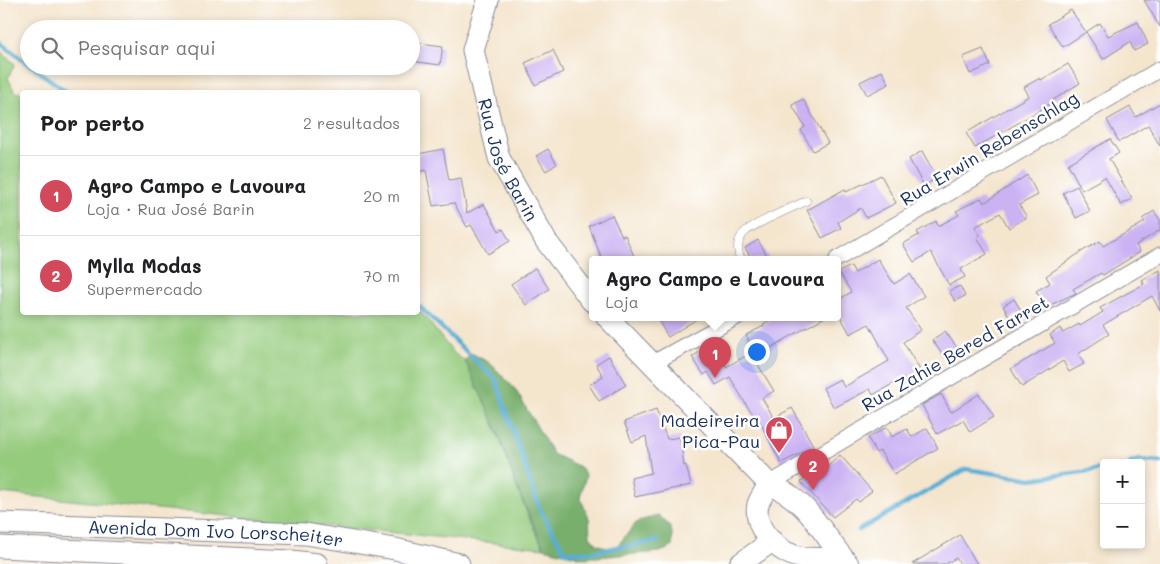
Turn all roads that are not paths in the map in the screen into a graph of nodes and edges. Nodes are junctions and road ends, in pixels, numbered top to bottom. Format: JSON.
{"nodes":[{"id":1,"x":488,"y":0,"type":"edge"},
{"id":2,"x":1160,"y":69,"type":"edge"},
{"id":3,"x":806,"y":201,"type":"dead end"},
{"id":4,"x":1160,"y":255,"type":"edge"},
{"id":5,"x":740,"y":256,"type":"edge"},
{"id":6,"x":841,"y":257,"type":"edge"},
{"id":7,"x":589,"y":297,"type":"edge"},
{"id":8,"x":611,"y":321,"type":"edge"},
{"id":9,"x":730,"y":321,"type":"edge"},
{"id":10,"x":650,"y":364,"type":"junction"},
{"id":11,"x":769,"y":484,"type":"junction"},
{"id":12,"x":0,"y":522,"type":"edge"},
{"id":13,"x":772,"y":542,"type":"junction"},
{"id":14,"x":0,"y":547,"type":"edge"},
{"id":15,"x":846,"y":561,"type":"edge"},
{"id":16,"x":317,"y":564,"type":"edge"},
{"id":17,"x":459,"y":564,"type":"edge"},
{"id":18,"x":740,"y":564,"type":"edge"}],
"edges":[{"from":1,"to":7,"type":"main road","name":"Rua José Barin"},
{"from":2,"to":6,"type":"street","name":"Rua Erwin Rebenschlag"},
{"from":3,"to":5,"type":"lane"},
{"from":4,"to":11,"type":"street","name":"Rua Zahie Bered Farret"},
{"from":8,"to":10,"type":"main road"},
{"from":9,"to":10,"type":"street"},
{"from":10,"to":11,"type":"main road"},
{"from":11,"to":13,"type":"main road"},
{"from":11,"to":15,"type":"main road"},
{"from":12,"to":17,"type":"main road","name":"Avenida Dom Ivo Lorscheiter"},
{"from":13,"to":15,"type":"main road"},
{"from":13,"to":18,"type":"main road"},
{"from":14,"to":16,"type":"main road","name":"Avenida Dom Ivo Lorscheiter"}]}
